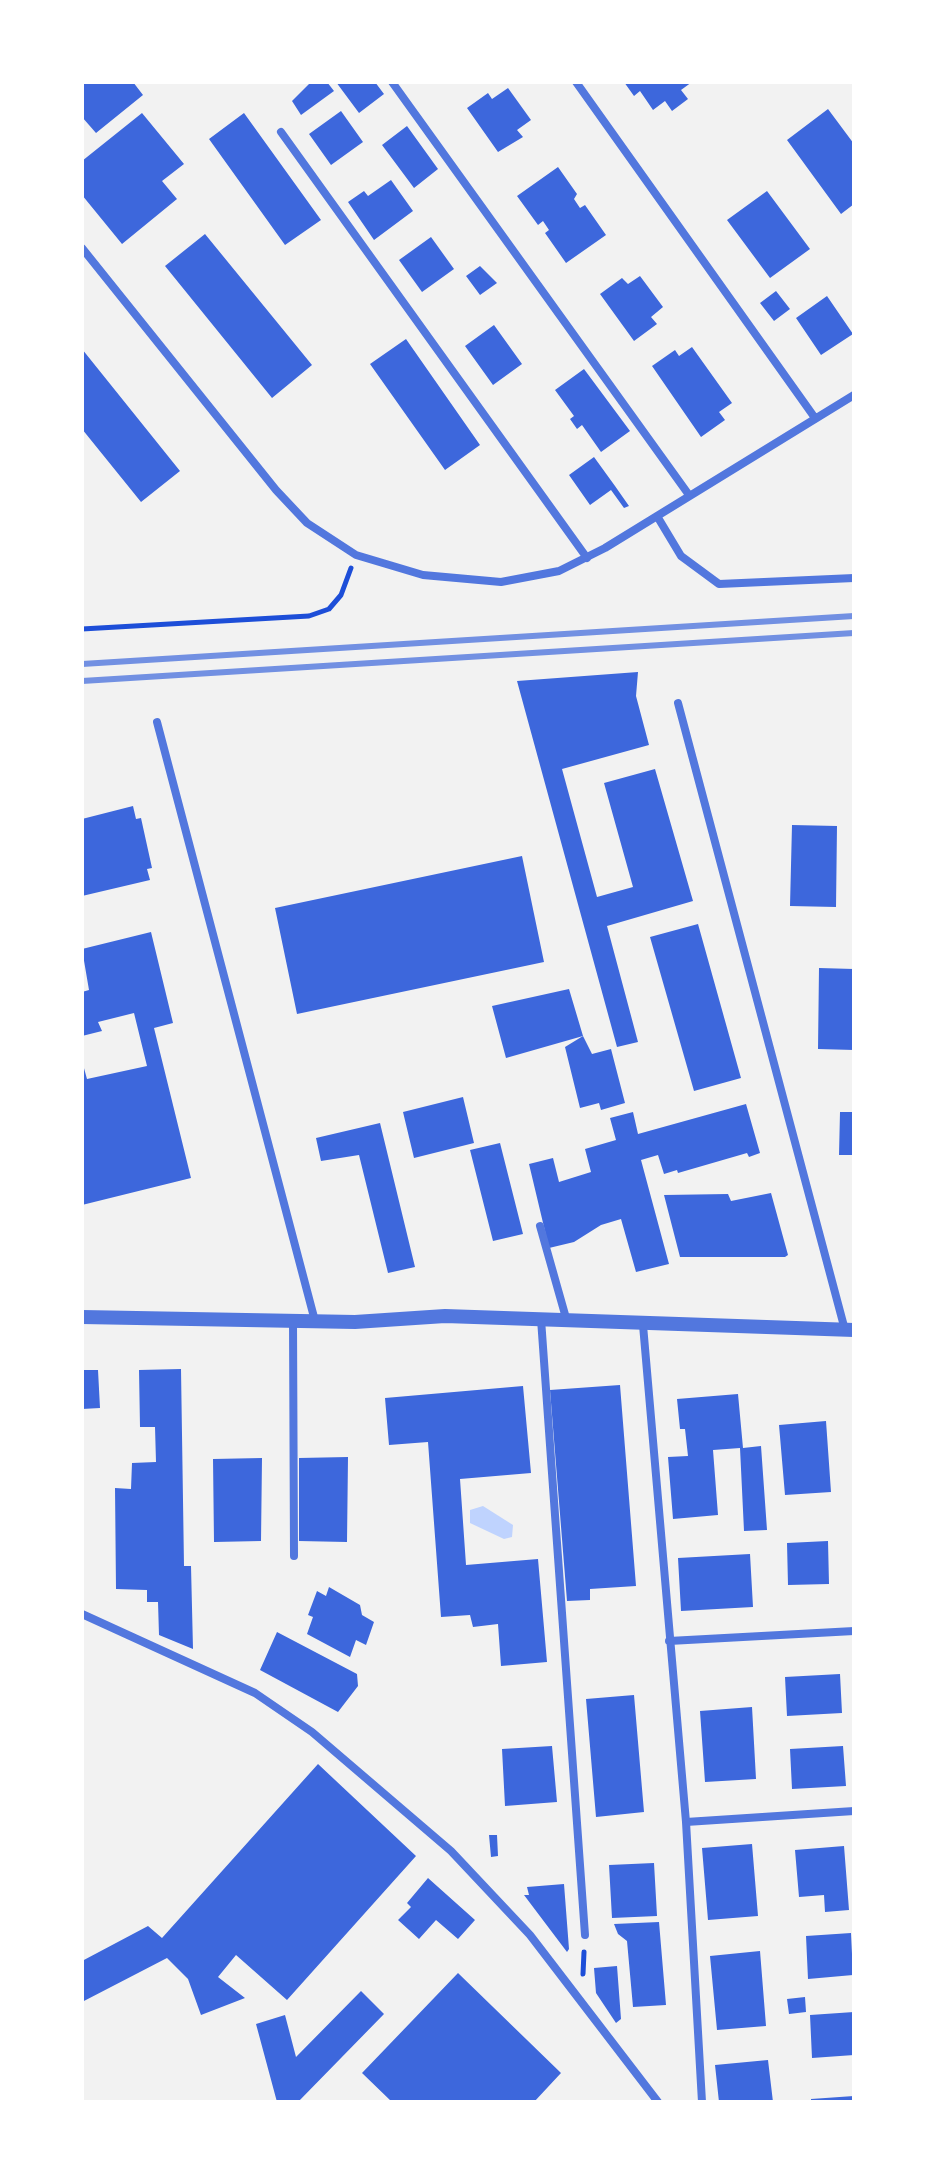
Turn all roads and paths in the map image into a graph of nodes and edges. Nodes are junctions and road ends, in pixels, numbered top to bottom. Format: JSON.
{"nodes":[{"id":1,"x":392,"y":82,"type":"edge"},
{"id":2,"x":576,"y":82,"type":"edge"},
{"id":3,"x":281,"y":132,"type":"dead end"},
{"id":4,"x":82,"y":248,"type":"edge"},
{"id":5,"x":854,"y":395,"type":"edge"},
{"id":6,"x":815,"y":418,"type":"junction"},
{"id":7,"x":689,"y":495,"type":"junction"},
{"id":8,"x":657,"y":516,"type":"junction"},
{"id":9,"x":356,"y":555,"type":"junction"},
{"id":10,"x":587,"y":558,"type":"junction"},
{"id":11,"x":854,"y":578,"type":"edge"},
{"id":12,"x":82,"y":629,"type":"edge"},
{"id":13,"x":678,"y":703,"type":"dead end"},
{"id":14,"x":157,"y":722,"type":"dead end"},
{"id":15,"x":540,"y":1226,"type":"dead end"},
{"id":16,"x":82,"y":1317,"type":"edge"},
{"id":17,"x":541,"y":1318,"type":"junction"},
{"id":18,"x":566,"y":1318,"type":"junction"},
{"id":19,"x":293,"y":1321,"type":"junction"},
{"id":20,"x":315,"y":1321,"type":"junction"},
{"id":21,"x":643,"y":1325,"type":"junction"},
{"id":22,"x":850,"y":1330,"type":"edge"},
{"id":23,"x":294,"y":1556,"type":"dead end"},
{"id":24,"x":82,"y":1614,"type":"edge"},
{"id":25,"x":854,"y":1631,"type":"edge"},
{"id":26,"x":669,"y":1641,"type":"junction"},
{"id":27,"x":854,"y":1811,"type":"edge"},
{"id":28,"x":686,"y":1822,"type":"junction"},
{"id":29,"x":585,"y":1935,"type":"joint"},
{"id":30,"x":581,"y":2003,"type":"junction"},
{"id":31,"x":658,"y":2102,"type":"edge"},
{"id":32,"x":702,"y":2102,"type":"edge"}],
"edges":[{"from":1,"to":7,"type":"street"},
{"from":2,"to":6,"type":"street"},
{"from":3,"to":10,"type":"street"},
{"from":4,"to":9,"type":"street"},
{"from":5,"to":6,"type":"street"},
{"from":6,"to":7,"type":"street"},
{"from":7,"to":8,"type":"street"},
{"from":8,"to":10,"type":"street"},
{"from":8,"to":11,"type":"street"},
{"from":9,"to":10,"type":"street"},
{"from":9,"to":12,"type":"path"},
{"from":13,"to":22,"type":"street"},
{"from":14,"to":20,"type":"street"},
{"from":15,"to":18,"type":"street"},
{"from":16,"to":19,"type":"street"},
{"from":17,"to":18,"type":"street"},
{"from":17,"to":20,"type":"street"},
{"from":17,"to":29,"type":"street"},
{"from":18,"to":21,"type":"street"},
{"from":19,"to":20,"type":"street"},
{"from":19,"to":23,"type":"street"},
{"from":21,"to":22,"type":"street"},
{"from":21,"to":26,"type":"street"},
{"from":24,"to":30,"type":"street"},
{"from":25,"to":26,"type":"street"},
{"from":26,"to":28,"type":"street"},
{"from":27,"to":28,"type":"street"},
{"from":28,"to":32,"type":"street"},
{"from":29,"to":30,"type":"path"},
{"from":30,"to":31,"type":"street"}]}
